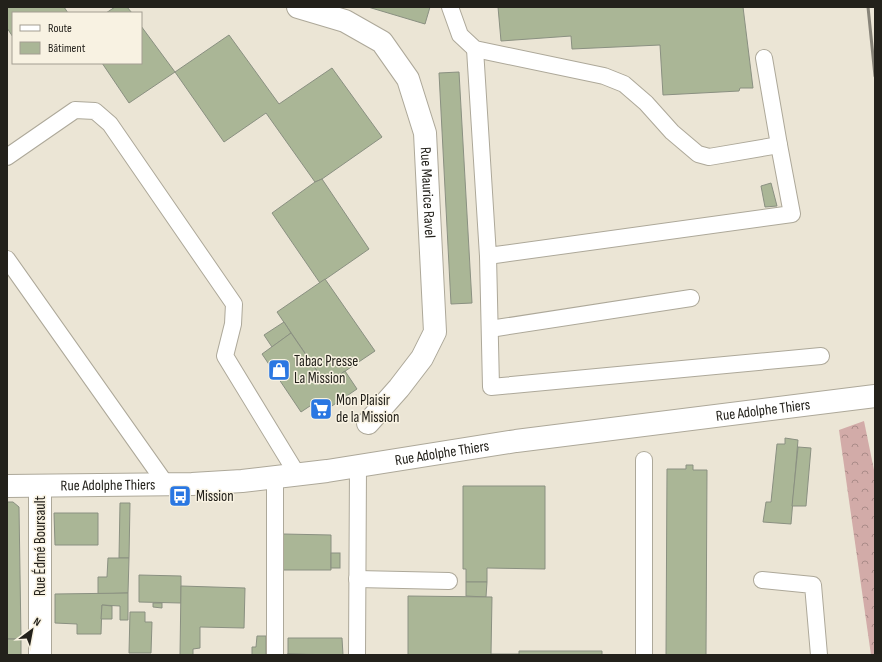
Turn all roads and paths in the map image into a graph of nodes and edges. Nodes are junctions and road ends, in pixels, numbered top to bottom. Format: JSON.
{"nodes":[{"id":1,"x":298,"y":7,"type":"edge"},
{"id":2,"x":450,"y":7,"type":"edge"},
{"id":3,"x":475,"y":49,"type":"junction"},
{"id":4,"x":764,"y":58,"type":"dead end"},
{"id":5,"x":779,"y":144,"type":"junction"},
{"id":6,"x":7,"y":157,"type":"edge"},
{"id":7,"x":488,"y":256,"type":"junction"},
{"id":8,"x":7,"y":259,"type":"edge"},
{"id":9,"x":691,"y":298,"type":"dead end"},
{"id":10,"x":490,"y":329,"type":"junction"},
{"id":11,"x":822,"y":356,"type":"dead end"},
{"id":12,"x":875,"y":396,"type":"edge"},
{"id":13,"x":368,"y":423,"type":"dead end"},
{"id":14,"x":644,"y":460,"type":"dead end"},
{"id":15,"x":358,"y":466,"type":"junction"},
{"id":16,"x":297,"y":474,"type":"junction"},
{"id":17,"x":275,"y":476,"type":"junction"},
{"id":18,"x":166,"y":484,"type":"junction"},
{"id":19,"x":7,"y":486,"type":"edge"},
{"id":20,"x":40,"y":486,"type":"junction"},
{"id":21,"x":357,"y":579,"type":"junction"},
{"id":22,"x":449,"y":580,"type":"dead end"},
{"id":23,"x":762,"y":580,"type":"dead end"},
{"id":24,"x":40,"y":655,"type":"edge"},
{"id":25,"x":275,"y":655,"type":"edge"},
{"id":26,"x":357,"y":655,"type":"edge"},
{"id":27,"x":644,"y":655,"type":"edge"},
{"id":28,"x":819,"y":655,"type":"edge"}],
"edges":[{"from":1,"to":13,"type":"street","name":"Rue Maurice Ravel"},
{"from":2,"to":3,"type":"lane"},
{"from":3,"to":5,"type":"lane"},
{"from":3,"to":7,"type":"lane"},
{"from":4,"to":5,"type":"lane"},
{"from":5,"to":7,"type":"lane"},
{"from":6,"to":16,"type":"lane"},
{"from":7,"to":10,"type":"lane"},
{"from":8,"to":18,"type":"lane"},
{"from":9,"to":10,"type":"lane"},
{"from":10,"to":11,"type":"lane"},
{"from":12,"to":15,"type":"street","name":"Rue Adolphe Thiers"},
{"from":14,"to":27,"type":"lane"},
{"from":15,"to":16,"type":"street","name":"Rue Adolphe Thiers"},
{"from":15,"to":21,"type":"lane"},
{"from":16,"to":17,"type":"street","name":"Rue Adolphe Thiers"},
{"from":17,"to":18,"type":"street","name":"Rue Adolphe Thiers"},
{"from":17,"to":25,"type":"lane"},
{"from":18,"to":20,"type":"street","name":"Rue Adolphe Thiers"},
{"from":19,"to":20,"type":"street","name":"Rue Adolphe Thiers"},
{"from":20,"to":24,"type":"street","name":"Rue Édmé Boursault"},
{"from":21,"to":22,"type":"lane"},
{"from":21,"to":26,"type":"lane"},
{"from":23,"to":28,"type":"lane"}]}
